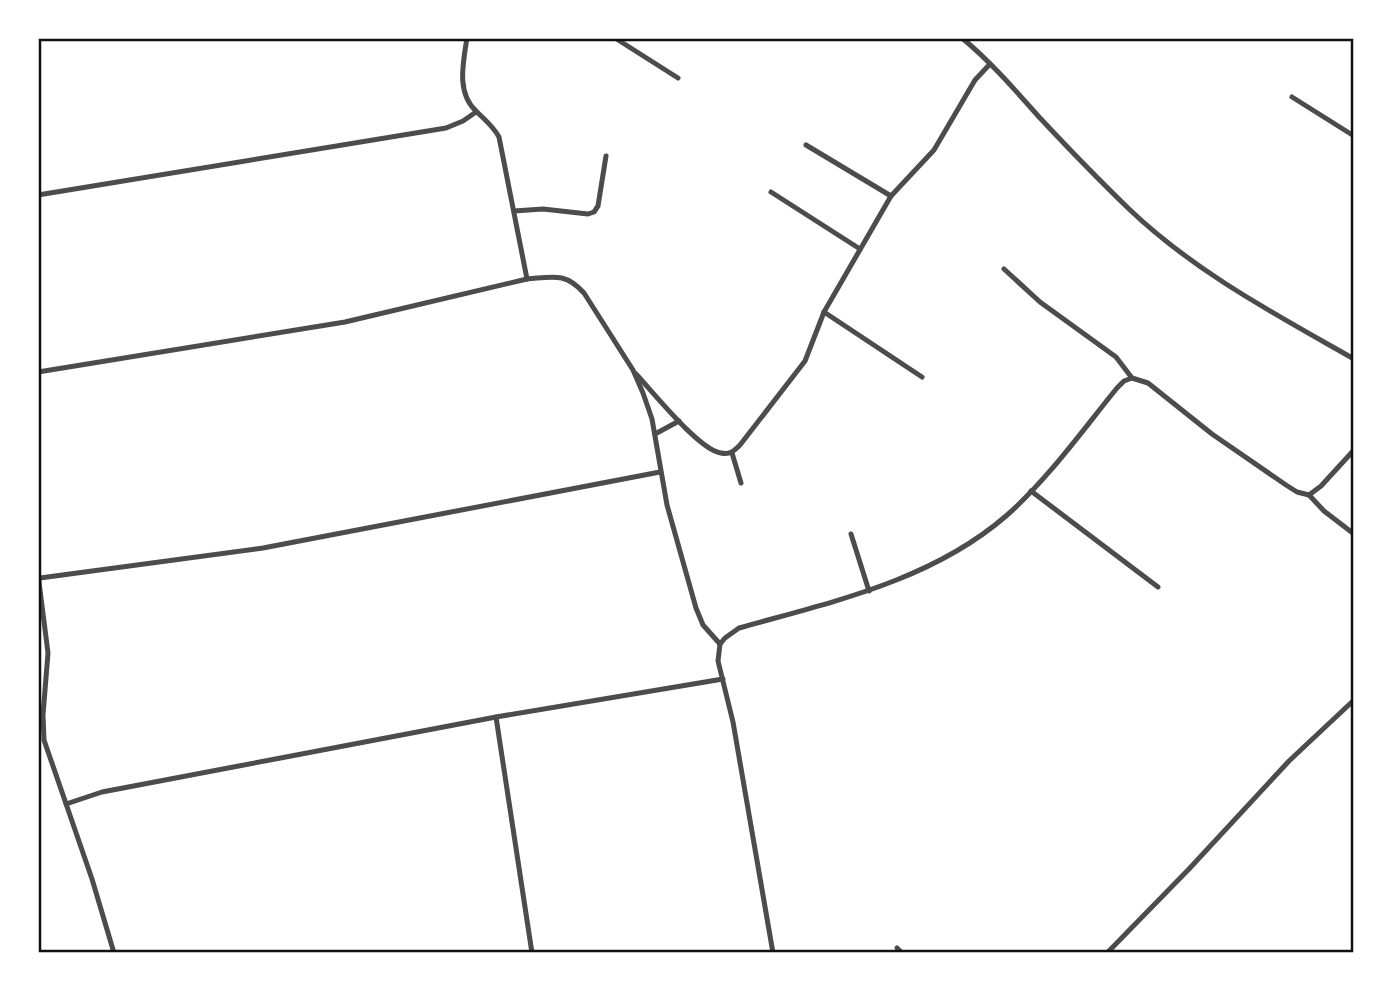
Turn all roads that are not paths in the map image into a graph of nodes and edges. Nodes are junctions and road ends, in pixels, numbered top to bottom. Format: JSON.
{"nodes":[{"id":1,"x":467,"y":38,"type":"edge"},
{"id":2,"x":615,"y":38,"type":"edge"},
{"id":3,"x":962,"y":38,"type":"edge"},
{"id":4,"x":990,"y":64,"type":"junction"},
{"id":5,"x":678,"y":78,"type":"dead end"},
{"id":6,"x":1292,"y":97,"type":"dead end"},
{"id":7,"x":476,"y":112,"type":"junction"},
{"id":8,"x":1353,"y":136,"type":"edge"},
{"id":9,"x":807,"y":145,"type":"dead end"},
{"id":10,"x":606,"y":156,"type":"dead end"},
{"id":11,"x":771,"y":192,"type":"dead end"},
{"id":12,"x":38,"y":195,"type":"edge"},
{"id":13,"x":891,"y":196,"type":"junction"},
{"id":14,"x":514,"y":211,"type":"junction"},
{"id":15,"x":860,"y":249,"type":"junction"},
{"id":16,"x":1004,"y":269,"type":"dead end"},
{"id":17,"x":527,"y":279,"type":"junction"},
{"id":18,"x":824,"y":312,"type":"junction"},
{"id":19,"x":1353,"y":359,"type":"edge"},
{"id":20,"x":633,"y":370,"type":"junction"},
{"id":21,"x":38,"y":372,"type":"edge"},
{"id":22,"x":922,"y":377,"type":"dead end"},
{"id":23,"x":1132,"y":378,"type":"junction"},
{"id":24,"x":679,"y":421,"type":"junction"},
{"id":25,"x":655,"y":435,"type":"junction"},
{"id":26,"x":1353,"y":450,"type":"edge"},
{"id":27,"x":732,"y":453,"type":"junction"},
{"id":28,"x":660,"y":472,"type":"junction"},
{"id":29,"x":741,"y":483,"type":"dead end"},
{"id":30,"x":1031,"y":491,"type":"junction"},
{"id":31,"x":1309,"y":495,"type":"junction"},
{"id":32,"x":851,"y":534,"type":"dead end"},
{"id":33,"x":1353,"y":534,"type":"edge"},
{"id":34,"x":39,"y":576,"type":"edge"},
{"id":35,"x":1158,"y":587,"type":"dead end"},
{"id":36,"x":869,"y":591,"type":"junction"},
{"id":37,"x":720,"y":644,"type":"junction"},
{"id":38,"x":723,"y":679,"type":"junction"},
{"id":39,"x":1353,"y":700,"type":"edge"},
{"id":40,"x":496,"y":717,"type":"junction"},
{"id":41,"x":66,"y":804,"type":"junction"},
{"id":42,"x":114,"y":953,"type":"edge"},
{"id":43,"x":531,"y":953,"type":"edge"},
{"id":44,"x":773,"y":953,"type":"edge"},
{"id":45,"x":1107,"y":953,"type":"edge"}],
"edges":[{"from":1,"to":7,"type":"street"},
{"from":2,"to":5,"type":"street"},
{"from":3,"to":4,"type":"street"},
{"from":4,"to":13,"type":"street"},
{"from":4,"to":19,"type":"street"},
{"from":6,"to":8,"type":"street"},
{"from":7,"to":12,"type":"street"},
{"from":7,"to":14,"type":"street"},
{"from":9,"to":13,"type":"street"},
{"from":10,"to":14,"type":"street"},
{"from":11,"to":15,"type":"street"},
{"from":13,"to":15,"type":"street"},
{"from":14,"to":17,"type":"street"},
{"from":15,"to":18,"type":"street"},
{"from":16,"to":23,"type":"street"},
{"from":17,"to":20,"type":"street"},
{"from":17,"to":21,"type":"street"},
{"from":18,"to":22,"type":"street"},
{"from":18,"to":27,"type":"street"},
{"from":20,"to":24,"type":"street"},
{"from":20,"to":25,"type":"street"},
{"from":23,"to":30,"type":"street"},
{"from":23,"to":31,"type":"street"},
{"from":24,"to":25,"type":"street"},
{"from":24,"to":27,"type":"street"},
{"from":25,"to":28,"type":"street"},
{"from":26,"to":31,"type":"street"},
{"from":27,"to":29,"type":"street"},
{"from":28,"to":34,"type":"street"},
{"from":28,"to":37,"type":"street"},
{"from":30,"to":35,"type":"street"},
{"from":30,"to":36,"type":"street"},
{"from":31,"to":33,"type":"street"},
{"from":32,"to":36,"type":"street"},
{"from":34,"to":41,"type":"street"},
{"from":36,"to":37,"type":"street"},
{"from":37,"to":38,"type":"street"},
{"from":38,"to":40,"type":"street"},
{"from":38,"to":44,"type":"street"},
{"from":39,"to":45,"type":"street"},
{"from":40,"to":41,"type":"street"},
{"from":40,"to":43,"type":"street"},
{"from":41,"to":42,"type":"street"}]}
